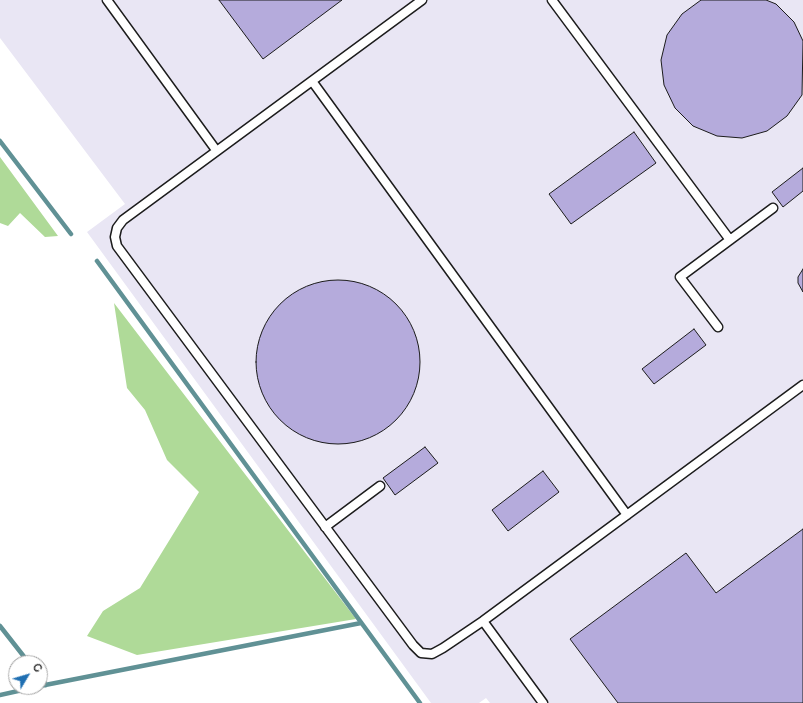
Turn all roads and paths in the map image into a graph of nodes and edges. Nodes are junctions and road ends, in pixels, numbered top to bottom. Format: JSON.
{"nodes":[{"id":1,"x":107,"y":0,"type":"edge"},
{"id":2,"x":422,"y":0,"type":"edge"},
{"id":3,"x":552,"y":0,"type":"edge"},
{"id":4,"x":312,"y":81,"type":"junction"},
{"id":5,"x":216,"y":150,"type":"junction"},
{"id":6,"x":772,"y":208,"type":"dead end"},
{"id":7,"x":730,"y":240,"type":"junction"},
{"id":8,"x":718,"y":327,"type":"dead end"},
{"id":9,"x":803,"y":385,"type":"edge"},
{"id":10,"x":380,"y":486,"type":"dead end"},
{"id":11,"x":627,"y":515,"type":"junction"},
{"id":12,"x":325,"y":527,"type":"junction"},
{"id":13,"x":483,"y":621,"type":"junction"},
{"id":14,"x":543,"y":703,"type":"edge"}],
"edges":[{"from":1,"to":5,"type":"lane"},
{"from":2,"to":4,"type":"lane"},
{"from":3,"to":7,"type":"lane"},
{"from":4,"to":5,"type":"lane"},
{"from":4,"to":11,"type":"lane"},
{"from":5,"to":12,"type":"lane"},
{"from":6,"to":7,"type":"lane"},
{"from":7,"to":8,"type":"lane"},
{"from":9,"to":11,"type":"lane"},
{"from":10,"to":12,"type":"lane"},
{"from":11,"to":13,"type":"lane"},
{"from":12,"to":13,"type":"lane"},
{"from":13,"to":14,"type":"lane"}]}
